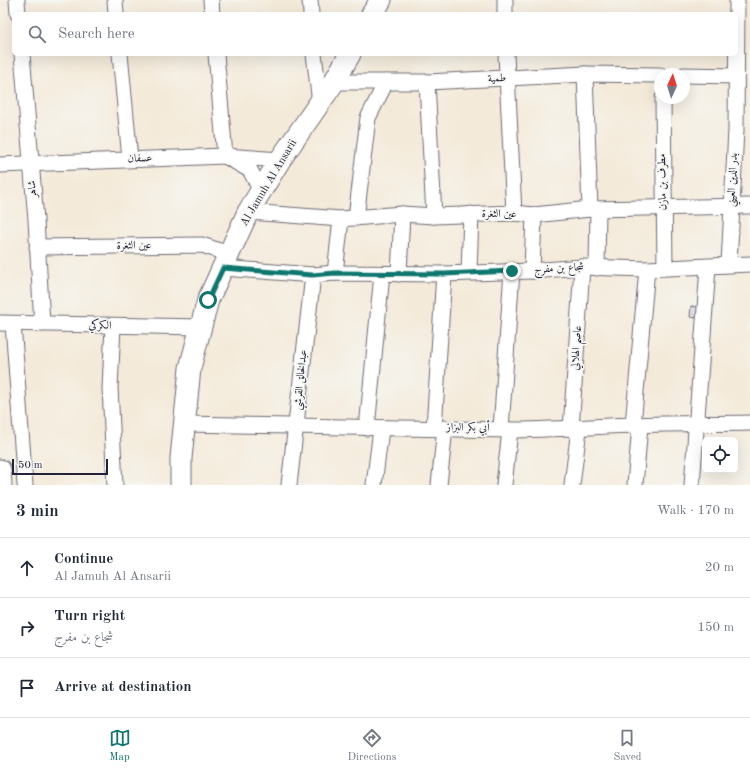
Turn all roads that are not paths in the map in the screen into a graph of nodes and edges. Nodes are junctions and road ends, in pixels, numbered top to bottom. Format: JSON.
{"nodes":[{"id":1,"x":17,"y":0,"type":"edge"},
{"id":2,"x":115,"y":0,"type":"edge"},
{"id":3,"x":211,"y":0,"type":"edge"},
{"id":4,"x":310,"y":0,"type":"edge"},
{"id":5,"x":381,"y":0,"type":"edge"},
{"id":6,"x":505,"y":0,"type":"edge"},
{"id":7,"x":737,"y":0,"type":"edge"},
{"id":8,"x":18,"y":12,"type":"edge"},
{"id":9,"x":116,"y":12,"type":"edge"},
{"id":10,"x":212,"y":12,"type":"edge"},
{"id":11,"x":311,"y":12,"type":"edge"},
{"id":12,"x":373,"y":12,"type":"edge"},
{"id":13,"x":505,"y":12,"type":"edge"},
{"id":14,"x":737,"y":12,"type":"edge"},
{"id":15,"x":22,"y":56,"type":"edge"},
{"id":16,"x":120,"y":56,"type":"edge"},
{"id":17,"x":216,"y":56,"type":"edge"},
{"id":18,"x":314,"y":56,"type":"edge"},
{"id":19,"x":349,"y":56,"type":"edge"},
{"id":20,"x":506,"y":56,"type":"edge"},
{"id":21,"x":736,"y":56,"type":"edge"},
{"id":22,"x":585,"y":74,"type":"junction"},
{"id":23,"x":654,"y":75,"type":"edge"},
{"id":24,"x":690,"y":75,"type":"edge"},
{"id":25,"x":736,"y":76,"type":"junction"},
{"id":26,"x":506,"y":78,"type":"junction"},
{"id":27,"x":334,"y":82,"type":"junction"},
{"id":28,"x":386,"y":82,"type":"junction"},
{"id":29,"x":427,"y":82,"type":"junction"},
{"id":30,"x":320,"y":103,"type":"junction"},
{"id":31,"x":663,"y":104,"type":"edge"},
{"id":32,"x":743,"y":130,"type":"edge"},
{"id":33,"x":225,"y":156,"type":"junction"},
{"id":34,"x":130,"y":159,"type":"junction"},
{"id":35,"x":280,"y":160,"type":"junction"},
{"id":36,"x":31,"y":162,"type":"junction"},
{"id":37,"x":0,"y":165,"type":"edge"},
{"id":38,"x":261,"y":191,"type":"junction"},
{"id":39,"x":732,"y":206,"type":"junction"},
{"id":40,"x":750,"y":206,"type":"edge"},
{"id":41,"x":664,"y":208,"type":"junction"},
{"id":42,"x":594,"y":209,"type":"junction"},
{"id":43,"x":248,"y":212,"type":"junction"},
{"id":44,"x":514,"y":213,"type":"junction"},
{"id":45,"x":402,"y":214,"type":"junction"},
{"id":46,"x":471,"y":214,"type":"junction"},
{"id":47,"x":534,"y":215,"type":"junction"},
{"id":48,"x":434,"y":216,"type":"junction"},
{"id":49,"x":349,"y":219,"type":"junction"},
{"id":50,"x":37,"y":247,"type":"junction"},
{"id":51,"x":226,"y":261,"type":"junction"},
{"id":52,"x":729,"y":264,"type":"junction"},
{"id":53,"x":750,"y":264,"type":"edge"},
{"id":54,"x":590,"y":267,"type":"junction"},
{"id":55,"x":665,"y":267,"type":"junction"},
{"id":56,"x":708,"y":267,"type":"junction"},
{"id":57,"x":647,"y":268,"type":"junction"},
{"id":58,"x":512,"y":271,"type":"junction"},
{"id":59,"x":532,"y":271,"type":"junction"},
{"id":60,"x":469,"y":272,"type":"junction"},
{"id":61,"x":335,"y":273,"type":"junction"},
{"id":62,"x":382,"y":274,"type":"junction"},
{"id":63,"x":399,"y":274,"type":"junction"},
{"id":64,"x":444,"y":274,"type":"junction"},
{"id":65,"x":312,"y":275,"type":"junction"},
{"id":66,"x":7,"y":324,"type":"edge"},
{"id":67,"x":42,"y":324,"type":"junction"},
{"id":68,"x":112,"y":326,"type":"junction"},
{"id":69,"x":200,"y":328,"type":"junction"},
{"id":70,"x":750,"y":423,"type":"edge"},
{"id":71,"x":185,"y":424,"type":"junction"},
{"id":72,"x":697,"y":424,"type":"junction"},
{"id":73,"x":636,"y":425,"type":"junction"},
{"id":74,"x":296,"y":427,"type":"junction"},
{"id":75,"x":374,"y":428,"type":"junction"},
{"id":76,"x":440,"y":428,"type":"junction"},
{"id":77,"x":505,"y":429,"type":"junction"},
{"id":78,"x":575,"y":429,"type":"junction"},
{"id":79,"x":0,"y":470,"type":"edge"},
{"id":80,"x":1,"y":485,"type":"edge"},
{"id":81,"x":24,"y":485,"type":"edge"},
{"id":82,"x":115,"y":485,"type":"edge"},
{"id":83,"x":181,"y":485,"type":"edge"},
{"id":84,"x":289,"y":485,"type":"edge"},
{"id":85,"x":374,"y":485,"type":"edge"},
{"id":86,"x":439,"y":485,"type":"edge"},
{"id":87,"x":504,"y":485,"type":"edge"},
{"id":88,"x":572,"y":485,"type":"edge"},
{"id":89,"x":635,"y":485,"type":"edge"},
{"id":90,"x":692,"y":485,"type":"edge"}],
"edges":[{"from":1,"to":8,"type":"street"},
{"from":2,"to":9,"type":"street"},
{"from":3,"to":10,"type":"street"},
{"from":4,"to":11,"type":"street"},
{"from":5,"to":12,"type":"street"},
{"from":6,"to":13,"type":"street"},
{"from":7,"to":14,"type":"street","name":"بدر الدين العيني"},
{"from":15,"to":36,"type":"street","name":"شاهر"},
{"from":16,"to":34,"type":"street"},
{"from":17,"to":33,"type":"street"},
{"from":18,"to":30,"type":"street"},
{"from":19,"to":27,"type":"street","name":"Al Jamuh Al Ansarii"},
{"from":20,"to":26,"type":"street"},
{"from":21,"to":25,"type":"street","name":"بدر الدين العيني"},
{"from":22,"to":23,"type":"street","name":"طمية"},
{"from":22,"to":26,"type":"street","name":"طمية"},
{"from":22,"to":42,"type":"street","name":"عاصم الهلالي"},
{"from":24,"to":25,"type":"street"},
{"from":25,"to":32,"type":"street","name":"بدر الدين العيني"},
{"from":26,"to":29,"type":"street","name":"طمية"},
{"from":26,"to":44,"type":"street"},
{"from":27,"to":28,"type":"street","name":"طمية"},
{"from":27,"to":30,"type":"street","name":"Al Jamuh Al Ansarii"},
{"from":28,"to":29,"type":"street","name":"طمية"},
{"from":28,"to":49,"type":"street"},
{"from":29,"to":48,"type":"street"},
{"from":30,"to":35,"type":"street","name":"Al Jamuh Al Ansarii"},
{"from":31,"to":41,"type":"street","name":"مطرف بن مازن"},
{"from":32,"to":39,"type":"street","name":"بدر الدين العيني"},
{"from":33,"to":34,"type":"street","name":"عسفان"},
{"from":33,"to":35,"type":"street","name":"عسفان"},
{"from":33,"to":38,"type":"street"},
{"from":34,"to":36,"type":"street","name":"عسفان"},
{"from":35,"to":38,"type":"street","name":"Al Jamuh Al Ansarii"},
{"from":36,"to":37,"type":"street","name":"عسفان"},
{"from":36,"to":50,"type":"street","name":"شاهر"},
{"from":38,"to":43,"type":"street","name":"Al Jamuh Al Ansarii"},
{"from":39,"to":40,"type":"street","name":"عين الثغرة"},
{"from":39,"to":41,"type":"street","name":"عين الثغرة"},
{"from":39,"to":52,"type":"street","name":"بدر الدين العيني"},
{"from":41,"to":42,"type":"street","name":"عين الثغرة"},
{"from":41,"to":55,"type":"street","name":"مطرف بن مازن"},
{"from":42,"to":47,"type":"street","name":"عين الثغرة"},
{"from":42,"to":54,"type":"street","name":"عاصم الهلالي"},
{"from":43,"to":49,"type":"street","name":"عين الثغرة"},
{"from":43,"to":51,"type":"street","name":"Al Jamuh Al Ansarii"},
{"from":44,"to":46,"type":"street","name":"عين الثغرة"},
{"from":44,"to":47,"type":"street","name":"عين الثغرة"},
{"from":45,"to":48,"type":"street","name":"عين الثغرة"},
{"from":45,"to":49,"type":"street","name":"عين الثغرة"},
{"from":45,"to":63,"type":"street"},
{"from":46,"to":48,"type":"street","name":"عين الثغرة"},
{"from":46,"to":60,"type":"street"},
{"from":47,"to":59,"type":"street"},
{"from":49,"to":61,"type":"street"},
{"from":50,"to":51,"type":"street","name":"عين الثغرة"},
{"from":50,"to":67,"type":"street","name":"شاهر"},
{"from":51,"to":65,"type":"street","name":"شجاع بن مفرج"},
{"from":51,"to":69,"type":"street","name":"Al Jamuh Al Ansarii"},
{"from":52,"to":53,"type":"street","name":"شجاع بن مفرج"},
{"from":52,"to":56,"type":"street","name":"شجاع بن مفرج"},
{"from":54,"to":57,"type":"street","name":"شجاع بن مفرج"},
{"from":54,"to":59,"type":"street","name":"شجاع بن مفرج"},
{"from":54,"to":78,"type":"street","name":"عاصم الهلالي"},
{"from":55,"to":56,"type":"street","name":"شجاع بن مفرج"},
{"from":55,"to":57,"type":"street","name":"شجاع بن مفرج"},
{"from":56,"to":72,"type":"street"},
{"from":57,"to":73,"type":"street"},
{"from":58,"to":59,"type":"street","name":"شجاع بن مفرج"},
{"from":58,"to":60,"type":"street","name":"شجاع بن مفرج"},
{"from":58,"to":77,"type":"street"},
{"from":60,"to":64,"type":"street","name":"شجاع بن مفرج"},
{"from":61,"to":62,"type":"street","name":"شجاع بن مفرج"},
{"from":61,"to":65,"type":"street","name":"شجاع بن مفرج"},
{"from":62,"to":63,"type":"street","name":"شجاع بن مفرج"},
{"from":62,"to":75,"type":"street"},
{"from":63,"to":64,"type":"street","name":"شجاع بن مفرج"},
{"from":64,"to":76,"type":"street"},
{"from":65,"to":74,"type":"street","name":"عبدالخالق القرشي"},
{"from":66,"to":67,"type":"street","name":"الكركي"},
{"from":66,"to":81,"type":"street"},
{"from":67,"to":68,"type":"street","name":"الكركي"},
{"from":68,"to":69,"type":"street","name":"الكركي"},
{"from":68,"to":82,"type":"street"},
{"from":69,"to":71,"type":"street","name":"Al Jamuh Al Ansarii"},
{"from":70,"to":72,"type":"street","name":"أبي بكر البزاز"},
{"from":71,"to":74,"type":"street","name":"أبي بكر البزاز"},
{"from":71,"to":83,"type":"street","name":"Al Jamuh Al Ansarii"},
{"from":72,"to":73,"type":"street","name":"أبي بكر البزاز"},
{"from":72,"to":90,"type":"street"},
{"from":73,"to":78,"type":"street","name":"أبي بكر البزاز"},
{"from":73,"to":89,"type":"street"},
{"from":74,"to":75,"type":"street","name":"أبي بكر البزاز"},
{"from":74,"to":84,"type":"street","name":"عبدالخالق القرشي"},
{"from":75,"to":76,"type":"street","name":"أبي بكر البزاز"},
{"from":75,"to":85,"type":"street"},
{"from":76,"to":77,"type":"street","name":"أبي بكر البزاز"},
{"from":76,"to":86,"type":"street"},
{"from":77,"to":78,"type":"street","name":"أبي بكر البزاز"},
{"from":77,"to":87,"type":"street"},
{"from":78,"to":88,"type":"street","name":"عاصم الهلالي"},
{"from":79,"to":80,"type":"street"}]}
